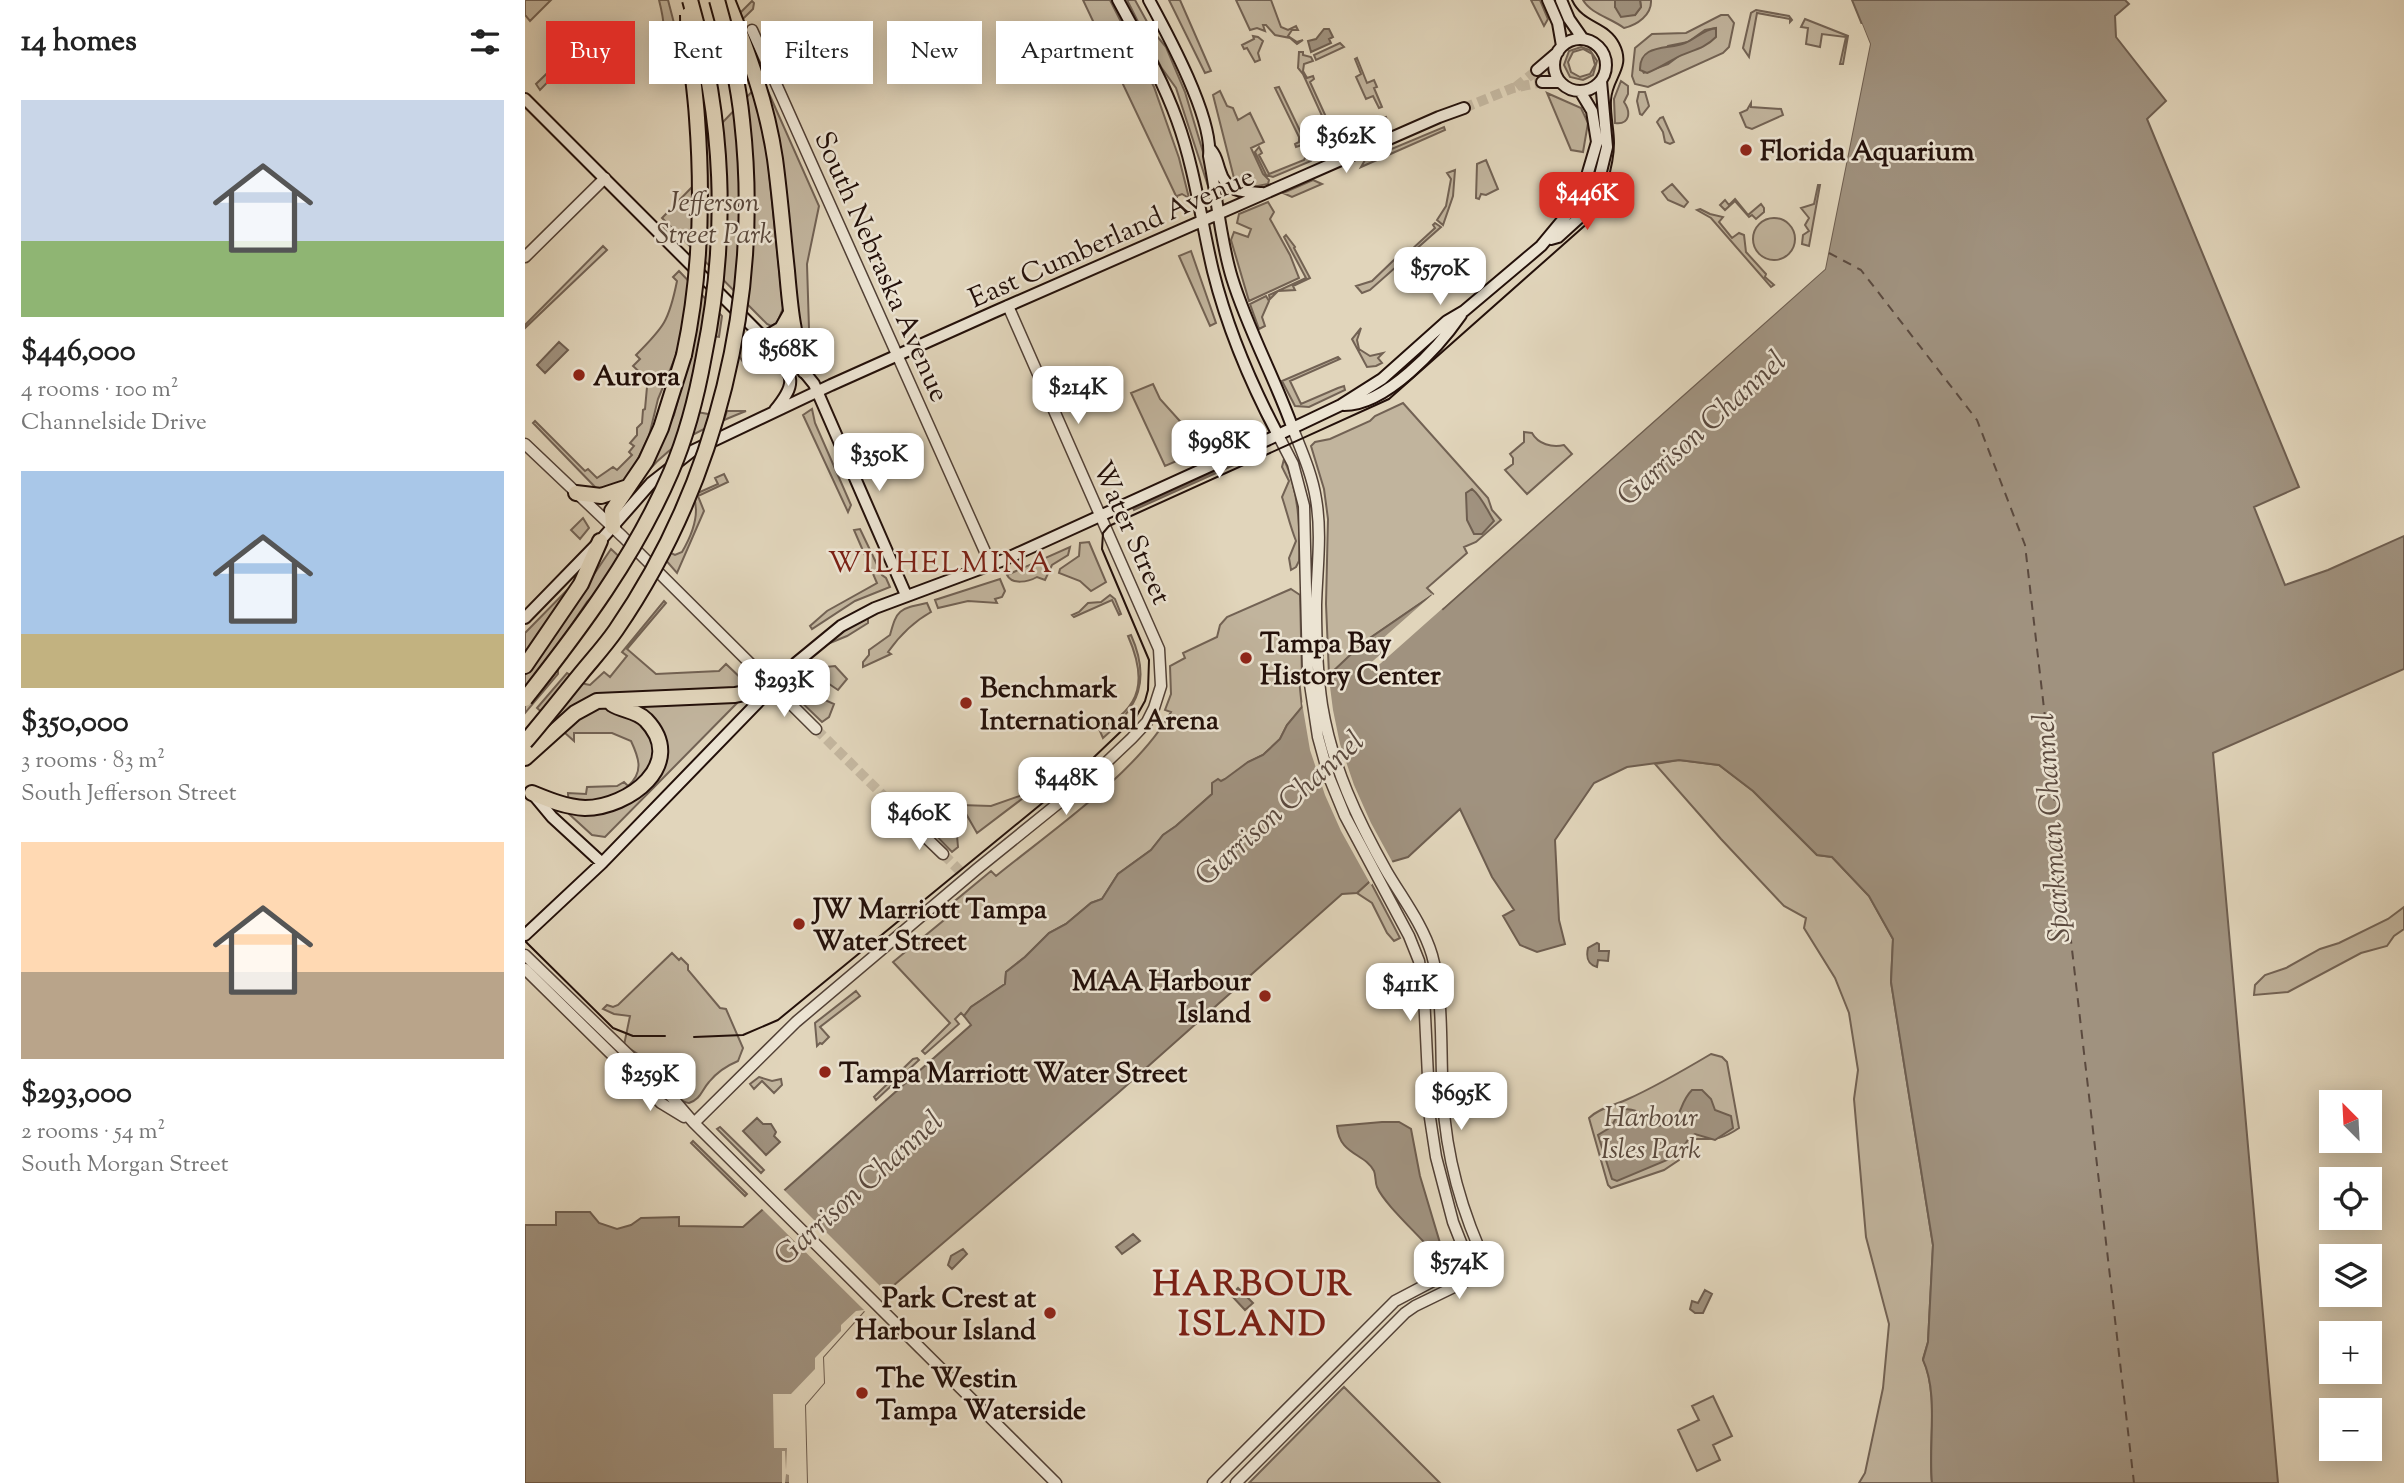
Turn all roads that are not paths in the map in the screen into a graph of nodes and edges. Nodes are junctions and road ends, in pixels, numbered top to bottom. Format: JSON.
{"nodes":[{"id":1,"x":689,"y":0,"type":"edge"},
{"id":2,"x":717,"y":0,"type":"edge"},
{"id":3,"x":727,"y":0,"type":"edge"},
{"id":4,"x":1118,"y":0,"type":"edge"},
{"id":5,"x":1149,"y":0,"type":"edge"},
{"id":6,"x":1548,"y":0,"type":"edge"},
{"id":7,"x":1560,"y":0,"type":"edge"},
{"id":8,"x":752,"y":30,"type":"dead end"},
{"id":9,"x":1583,"y":39,"type":"junction"},
{"id":10,"x":1560,"y":49,"type":"junction"},
{"id":11,"x":1537,"y":70,"type":"tunnel mouth"},
{"id":12,"x":1601,"y":81,"type":"junction"},
{"id":13,"x":1542,"y":82,"type":"tunnel mouth"},
{"id":14,"x":1560,"y":82,"type":"junction"},
{"id":15,"x":1580,"y":91,"type":"junction"},
{"id":16,"x":525,"y":99,"type":"edge"},
{"id":17,"x":1464,"y":108,"type":"tunnel mouth"},
{"id":18,"x":1210,"y":148,"type":"junction"},
{"id":19,"x":604,"y":178,"type":"junction"},
{"id":20,"x":1265,"y":193,"type":"junction"},
{"id":21,"x":1217,"y":214,"type":"junction"},
{"id":22,"x":1202,"y":221,"type":"junction"},
{"id":23,"x":1547,"y":240,"type":"junction"},
{"id":24,"x":525,"y":257,"type":"edge"},
{"id":25,"x":1008,"y":306,"type":"junction"},
{"id":26,"x":1464,"y":311,"type":"junction"},
{"id":27,"x":791,"y":313,"type":"junction"},
{"id":28,"x":1436,"y":331,"type":"junction"},
{"id":29,"x":765,"y":339,"type":"junction"},
{"id":30,"x":897,"y":355,"type":"junction"},
{"id":31,"x":805,"y":372,"type":"junction"},
{"id":32,"x":1402,"y":379,"type":"junction"},
{"id":33,"x":817,"y":391,"type":"junction"},
{"id":34,"x":1341,"y":405,"type":"junction"},
{"id":35,"x":773,"y":412,"type":"junction"},
{"id":36,"x":1293,"y":429,"type":"junction"},
{"id":37,"x":1278,"y":435,"type":"junction"},
{"id":38,"x":525,"y":444,"type":"edge"},
{"id":39,"x":632,"y":484,"type":"junction"},
{"id":40,"x":576,"y":493,"type":"junction"},
{"id":41,"x":1100,"y":516,"type":"junction"},
{"id":42,"x":613,"y":527,"type":"junction"},
{"id":43,"x":600,"y":541,"type":"junction"},
{"id":44,"x":991,"y":565,"type":"junction"},
{"id":45,"x":906,"y":596,"type":"junction"},
{"id":46,"x":525,"y":618,"type":"edge"},
{"id":47,"x":525,"y":666,"type":"edge"},
{"id":48,"x":774,"y":687,"type":"junction"},
{"id":49,"x":525,"y":698,"type":"edge"},
{"id":50,"x":608,"y":701,"type":"junction"},
{"id":51,"x":816,"y":729,"type":"tunnel mouth"},
{"id":52,"x":525,"y":742,"type":"edge"},
{"id":53,"x":525,"y":758,"type":"edge"},
{"id":54,"x":532,"y":793,"type":"joint"},
{"id":55,"x":918,"y":829,"type":"tunnel mouth"},
{"id":56,"x":943,"y":854,"type":"tunnel mouth"},
{"id":57,"x":602,"y":863,"type":"junction"},
{"id":58,"x":525,"y":935,"type":"edge"},
{"id":59,"x":525,"y":955,"type":"edge"},
{"id":60,"x":525,"y":969,"type":"edge"},
{"id":61,"x":694,"y":1123,"type":"junction"},
{"id":62,"x":1482,"y":1255,"type":"junction"},
{"id":63,"x":1468,"y":1262,"type":"junction"},
{"id":64,"x":1475,"y":1278,"type":"junction"},
{"id":65,"x":1380,"y":1315,"type":"junction"},
{"id":66,"x":1391,"y":1326,"type":"junction"},
{"id":67,"x":1311,"y":1386,"type":"junction"},
{"id":68,"x":1323,"y":1396,"type":"junction"},
{"id":69,"x":1056,"y":1483,"type":"edge"},
{"id":70,"x":1213,"y":1483,"type":"edge"},
{"id":71,"x":1236,"y":1483,"type":"edge"}],
"edges":[{"from":1,"to":39,"type":"highway","bridge":true},
{"from":1,"to":49,"type":"highway","bridge":true},
{"from":2,"to":52,"type":"highway","bridge":true},
{"from":3,"to":27,"type":"highway"},
{"from":4,"to":22,"type":"main road"},
{"from":5,"to":18,"type":"main road"},
{"from":6,"to":10,"type":"main road"},
{"from":7,"to":9,"type":"main road"},
{"from":8,"to":30,"type":"street","name":"South Nebraska Avenue"},
{"from":9,"to":10,"type":"main road"},
{"from":9,"to":12,"type":"main road"},
{"from":10,"to":11,"type":"main road"},
{"from":10,"to":14,"type":"main road"},
{"from":12,"to":15,"type":"main road"},
{"from":12,"to":23,"type":"main road"},
{"from":13,"to":14,"type":"main road"},
{"from":14,"to":15,"type":"main road"},
{"from":15,"to":23,"type":"main road"},
{"from":16,"to":19,"type":"main road"},
{"from":17,"to":20,"type":"main road","name":"East Cumberland Avenue"},
{"from":18,"to":20,"type":"main road"},
{"from":18,"to":21,"type":"main road"},
{"from":19,"to":24,"type":"street"},
{"from":19,"to":29,"type":"main road"},
{"from":20,"to":21,"type":"main road","name":"East Cumberland Avenue"},
{"from":21,"to":22,"type":"main road","name":"East Cumberland Avenue"},
{"from":21,"to":36,"type":"main road"},
{"from":22,"to":25,"type":"main road","name":"East Cumberland Avenue"},
{"from":22,"to":37,"type":"main road"},
{"from":23,"to":26,"type":"main road"},
{"from":25,"to":30,"type":"main road","name":"East Cumberland Avenue"},
{"from":25,"to":41,"type":"street","name":"Water Street"},
{"from":26,"to":28,"type":"main road"},
{"from":26,"to":32,"type":"main road"},
{"from":27,"to":29,"type":"highway"},
{"from":27,"to":31,"type":"highway"},
{"from":28,"to":32,"type":"main road"},
{"from":28,"to":34,"type":"main road"},
{"from":29,"to":31,"type":"main road"},
{"from":29,"to":35,"type":"main road"},
{"from":30,"to":33,"type":"main road","name":"East Cumberland Avenue"},
{"from":30,"to":44,"type":"street","name":"South Nebraska Avenue"},
{"from":31,"to":33,"type":"main road"},
{"from":32,"to":34,"type":"main road"},
{"from":33,"to":35,"type":"main road","name":"East Cumberland Avenue"},
{"from":33,"to":45,"type":"main road"},
{"from":34,"to":36,"type":"main road"},
{"from":35,"to":42,"type":"main road","name":"East Cumberland Avenue"},
{"from":36,"to":37,"type":"main road"},
{"from":36,"to":62,"type":"street"},
{"from":37,"to":41,"type":"main road"},
{"from":37,"to":63,"type":"street"},
{"from":38,"to":40,"type":"street"},
{"from":39,"to":40,"type":"highway"},
{"from":39,"to":42,"type":"highway"},
{"from":40,"to":42,"type":"street"},
{"from":41,"to":44,"type":"main road"},
{"from":41,"to":61,"type":"street","name":"Water Street"},
{"from":42,"to":43,"type":"main road","name":"East Cumberland Avenue"},
{"from":42,"to":48,"type":"street"},
{"from":43,"to":46,"type":"main road","name":"East Cumberland Avenue"},
{"from":43,"to":47,"type":"highway"},
{"from":44,"to":45,"type":"main road"},
{"from":45,"to":48,"type":"main road"},
{"from":48,"to":50,"type":"highway"},
{"from":48,"to":51,"type":"street"},
{"from":48,"to":57,"type":"main road"},
{"from":50,"to":53,"type":"highway"},
{"from":50,"to":54,"type":"highway"},
{"from":54,"to":57,"type":"main road"},
{"from":55,"to":56,"type":"street"},
{"from":57,"to":58,"type":"main road"},
{"from":59,"to":61,"type":"street"},
{"from":60,"to":61,"type":"street"},
{"from":61,"to":69,"type":"street"},
{"from":62,"to":63,"type":"street"},
{"from":62,"to":64,"type":"street"},
{"from":63,"to":64,"type":"street"},
{"from":63,"to":65,"type":"street"},
{"from":64,"to":66,"type":"street"},
{"from":65,"to":66,"type":"street"},
{"from":65,"to":67,"type":"street"},
{"from":66,"to":68,"type":"street"},
{"from":67,"to":68,"type":"street"},
{"from":67,"to":70,"type":"street"},
{"from":68,"to":71,"type":"street"}]}
